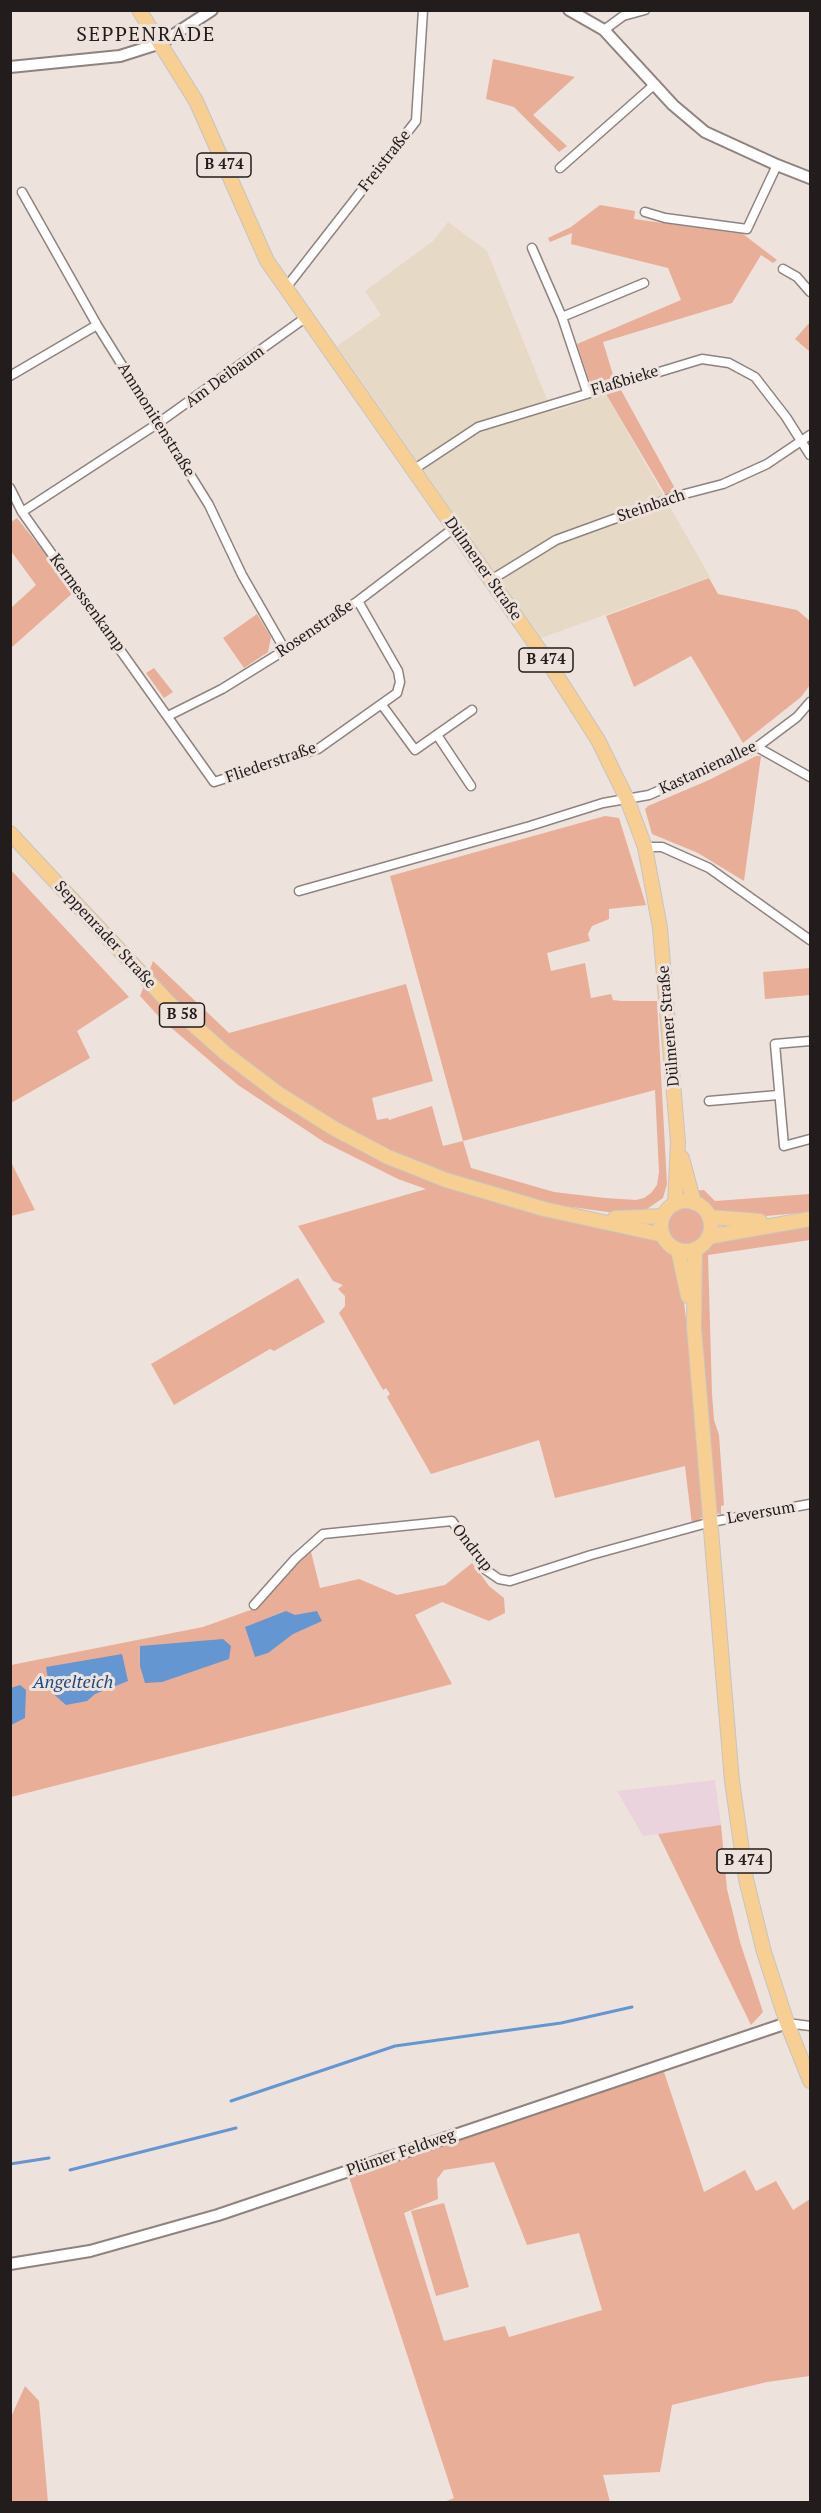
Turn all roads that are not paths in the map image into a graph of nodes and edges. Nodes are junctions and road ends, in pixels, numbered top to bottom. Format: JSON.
{"nodes":[{"id":1,"x":139,"y":10,"type":"edge"},
{"id":2,"x":212,"y":10,"type":"edge"},
{"id":3,"x":423,"y":10,"type":"edge"},
{"id":4,"x":569,"y":10,"type":"edge"},
{"id":5,"x":645,"y":10,"type":"edge"},
{"id":6,"x":604,"y":30,"type":"junction"},
{"id":7,"x":161,"y":42,"type":"junction"},
{"id":8,"x":10,"y":68,"type":"edge"},
{"id":9,"x":655,"y":84,"type":"junction"},
{"id":10,"x":777,"y":165,"type":"junction"},
{"id":11,"x":560,"y":168,"type":"dead end"},
{"id":12,"x":810,"y":178,"type":"edge"},
{"id":13,"x":22,"y":192,"type":"dead end"},
{"id":14,"x":645,"y":212,"type":"dead end"},
{"id":15,"x":532,"y":248,"type":"dead end"},
{"id":16,"x":783,"y":269,"type":"dead end"},
{"id":17,"x":644,"y":283,"type":"dead end"},
{"id":18,"x":289,"y":284,"type":"junction"},
{"id":19,"x":810,"y":292,"type":"edge"},
{"id":20,"x":562,"y":317,"type":"junction"},
{"id":21,"x":305,"y":318,"type":"junction"},
{"id":22,"x":96,"y":325,"type":"junction"},
{"id":23,"x":10,"y":376,"type":"edge"},
{"id":24,"x":587,"y":392,"type":"junction"},
{"id":25,"x":157,"y":424,"type":"junction"},
{"id":26,"x":810,"y":435,"type":"edge"},
{"id":27,"x":801,"y":441,"type":"junction"},
{"id":28,"x":810,"y":455,"type":"edge"},
{"id":29,"x":413,"y":470,"type":"junction"},
{"id":30,"x":10,"y":488,"type":"edge"},
{"id":31,"x":22,"y":512,"type":"junction"},
{"id":32,"x":454,"y":528,"type":"junction"},
{"id":33,"x":491,"y":580,"type":"junction"},
{"id":34,"x":358,"y":601,"type":"junction"},
{"id":35,"x":285,"y":650,"type":"junction"},
{"id":36,"x":810,"y":702,"type":"edge"},
{"id":37,"x":382,"y":705,"type":"junction"},
{"id":38,"x":472,"y":710,"type":"dead end"},
{"id":39,"x":168,"y":716,"type":"junction"},
{"id":40,"x":437,"y":735,"type":"junction"},
{"id":41,"x":757,"y":747,"type":"junction"},
{"id":42,"x":810,"y":777,"type":"edge"},
{"id":43,"x":471,"y":786,"type":"dead end"},
{"id":44,"x":627,"y":800,"type":"junction"},
{"id":45,"x":10,"y":833,"type":"edge"},
{"id":46,"x":645,"y":848,"type":"junction"},
{"id":47,"x":299,"y":891,"type":"dead end"},
{"id":48,"x":810,"y":940,"type":"edge"},
{"id":49,"x":810,"y":1041,"type":"edge"},
{"id":50,"x":778,"y":1095,"type":"junction"},
{"id":51,"x":709,"y":1101,"type":"dead end"},
{"id":52,"x":810,"y":1139,"type":"edge"},
{"id":53,"x":678,"y":1142,"type":"junction"},
{"id":54,"x":694,"y":1203,"type":"junction"},
{"id":55,"x":675,"y":1204,"type":"junction"},
{"id":56,"x":663,"y":1216,"type":"junction"},
{"id":57,"x":586,"y":1218,"type":"junction"},
{"id":58,"x":709,"y":1218,"type":"junction"},
{"id":59,"x":810,"y":1219,"type":"edge"},
{"id":60,"x":792,"y":1222,"type":"junction"},
{"id":61,"x":663,"y":1235,"type":"junction"},
{"id":62,"x":708,"y":1236,"type":"junction"},
{"id":63,"x":696,"y":1249,"type":"junction"},
{"id":64,"x":678,"y":1250,"type":"junction"},
{"id":65,"x":694,"y":1327,"type":"junction"},
{"id":66,"x":810,"y":1504,"type":"edge"},
{"id":67,"x":711,"y":1522,"type":"junction"},
{"id":68,"x":254,"y":1605,"type":"dead end"},
{"id":69,"x":787,"y":2023,"type":"junction"},
{"id":70,"x":810,"y":2026,"type":"edge"},
{"id":71,"x":810,"y":2080,"type":"edge"},
{"id":72,"x":10,"y":2264,"type":"edge"}],
"edges":[{"from":1,"to":7,"type":"main road","number":"B 474"},
{"from":2,"to":7,"type":"street"},
{"from":3,"to":18,"type":"street","name":"Freistraße"},
{"from":4,"to":6,"type":"street"},
{"from":5,"to":6,"type":"street"},
{"from":6,"to":9,"type":"street"},
{"from":7,"to":8,"type":"street"},
{"from":7,"to":18,"type":"main road","name":"Dülmener Straße","number":"B 474"},
{"from":9,"to":10,"type":"street"},
{"from":9,"to":11,"type":"street"},
{"from":10,"to":12,"type":"street"},
{"from":10,"to":14,"type":"street"},
{"from":13,"to":22,"type":"street","name":"Ammonitenstraße"},
{"from":15,"to":20,"type":"street"},
{"from":16,"to":19,"type":"street"},
{"from":17,"to":20,"type":"street"},
{"from":18,"to":21,"type":"main road","name":"Dülmener Straße","number":"B 474"},
{"from":20,"to":24,"type":"street"},
{"from":21,"to":25,"type":"street","name":"Am Deibaum"},
{"from":21,"to":29,"type":"main road","name":"Dülmener Straße","number":"B 474"},
{"from":22,"to":23,"type":"street"},
{"from":22,"to":25,"type":"street","name":"Ammonitenstraße"},
{"from":24,"to":27,"type":"street","name":"Flaßbieke"},
{"from":24,"to":29,"type":"street","name":"Flaßbieke"},
{"from":25,"to":31,"type":"street","name":"Am Deibaum"},
{"from":25,"to":35,"type":"street","name":"Ammonitenstraße"},
{"from":26,"to":27,"type":"street","name":"Steinbach"},
{"from":27,"to":28,"type":"street","name":"Flaßbieke"},
{"from":27,"to":33,"type":"street","name":"Steinbach"},
{"from":29,"to":32,"type":"main road","name":"Dülmener Straße","number":"B 474"},
{"from":30,"to":31,"type":"street","name":"Kermessenkamp"},
{"from":31,"to":39,"type":"street","name":"Kermessenkamp"},
{"from":32,"to":33,"type":"main road","name":"Dülmener Straße","number":"B 474"},
{"from":32,"to":34,"type":"street","name":"Rosenstraße"},
{"from":33,"to":44,"type":"main road","name":"Dülmener Straße","number":"B 474"},
{"from":34,"to":35,"type":"street","name":"Rosenstraße"},
{"from":34,"to":37,"type":"street","name":"Fliederstraße"},
{"from":35,"to":39,"type":"street","name":"Rosenstraße"},
{"from":36,"to":41,"type":"street","name":"Kastanienallee"},
{"from":37,"to":39,"type":"street","name":"Fliederstraße"},
{"from":37,"to":40,"type":"street"},
{"from":38,"to":40,"type":"street"},
{"from":40,"to":43,"type":"street"},
{"from":41,"to":42,"type":"street"},
{"from":41,"to":44,"type":"street","name":"Kastanienallee"},
{"from":44,"to":46,"type":"main road","name":"Dülmener Straße","number":"B 474"},
{"from":44,"to":47,"type":"street","name":"Kastanienallee"},
{"from":45,"to":57,"type":"main road","name":"Seppenrader Straße","number":"B 58"},
{"from":46,"to":48,"type":"street"},
{"from":46,"to":53,"type":"main road","name":"Dülmener Straße","number":"B 474"},
{"from":49,"to":50,"type":"street"},
{"from":50,"to":51,"type":"street"},
{"from":50,"to":52,"type":"street"},
{"from":53,"to":54,"type":"main road","name":"Dülmener Straße","number":"B 474"},
{"from":53,"to":55,"type":"main road","name":"Dülmener Straße","number":"B 474"},
{"from":54,"to":55,"type":"main road"},
{"from":54,"to":58,"type":"main road"},
{"from":55,"to":56,"type":"main road"},
{"from":56,"to":57,"type":"main road","name":"Seppenrader Straße","number":"B 58"},
{"from":56,"to":61,"type":"main road"},
{"from":57,"to":61,"type":"main road","name":"Seppenrader Straße","number":"B 58"},
{"from":58,"to":60,"type":"main road"},
{"from":58,"to":62,"type":"main road"},
{"from":59,"to":60,"type":"main road"},
{"from":60,"to":62,"type":"main road"},
{"from":61,"to":64,"type":"main road"},
{"from":62,"to":63,"type":"main road"},
{"from":63,"to":64,"type":"main road"},
{"from":63,"to":65,"type":"main road","number":"B 474"},
{"from":64,"to":65,"type":"main road","number":"B 474"},
{"from":65,"to":67,"type":"main road","number":"B 474"},
{"from":66,"to":67,"type":"street","name":"Leversum"},
{"from":67,"to":68,"type":"street","name":"Ondrup"},
{"from":67,"to":69,"type":"main road","number":"B 474"},
{"from":69,"to":70,"type":"street"},
{"from":69,"to":71,"type":"main road","number":"B 474"},
{"from":69,"to":72,"type":"street","name":"Plümer Feldweg"}]}
